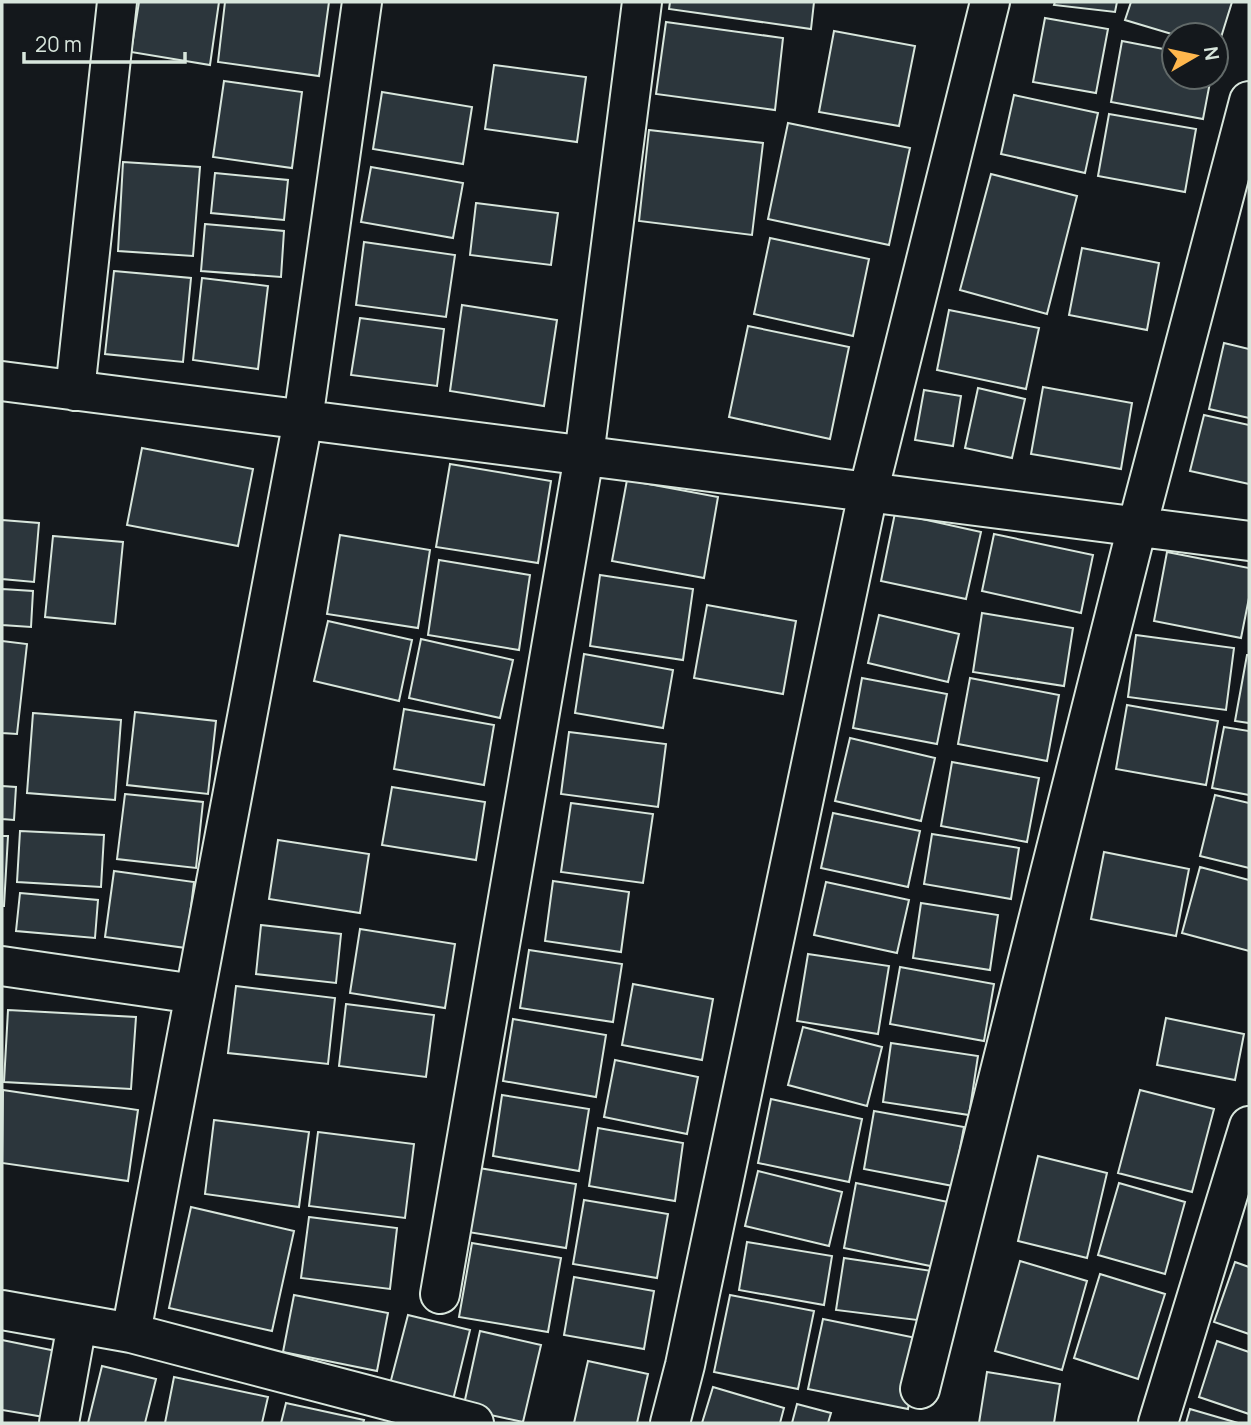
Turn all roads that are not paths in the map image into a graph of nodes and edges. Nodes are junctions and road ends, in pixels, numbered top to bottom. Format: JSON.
{"nodes":[{"id":1,"x":117,"y":2,"type":"edge"},
{"id":2,"x":362,"y":2,"type":"edge"},
{"id":3,"x":642,"y":2,"type":"edge"},
{"id":4,"x":990,"y":2,"type":"edge"},
{"id":5,"x":1249,"y":101,"type":"edge"},
{"id":6,"x":2,"y":381,"type":"edge"},
{"id":7,"x":75,"y":391,"type":"junction"},
{"id":8,"x":303,"y":420,"type":"junction"},
{"id":9,"x":584,"y":456,"type":"junction"},
{"id":10,"x":868,"y":493,"type":"junction"},
{"id":11,"x":1137,"y":527,"type":"junction"},
{"id":12,"x":1249,"y":541,"type":"edge"},
{"id":13,"x":2,"y":966,"type":"edge"},
{"id":14,"x":195,"y":994,"type":"junction"},
{"id":15,"x":1249,"y":1126,"type":"edge"},
{"id":16,"x":440,"y":1294,"type":"dead end"},
{"id":17,"x":2,"y":1310,"type":"edge"},
{"id":18,"x":77,"y":1324,"type":"junction"},
{"id":19,"x":131,"y":1333,"type":"junction"},
{"id":20,"x":920,"y":1389,"type":"dead end"},
{"id":21,"x":59,"y":1423,"type":"edge"},
{"id":22,"x":474,"y":1423,"type":"edge"},
{"id":23,"x":670,"y":1423,"type":"edge"},
{"id":24,"x":1158,"y":1423,"type":"edge"}],
"edges":[{"from":1,"to":7,"type":"street"},
{"from":2,"to":8,"type":"street"},
{"from":3,"to":9,"type":"street"},
{"from":4,"to":10,"type":"street"},
{"from":5,"to":11,"type":"street"},
{"from":6,"to":7,"type":"street"},
{"from":7,"to":8,"type":"street"},
{"from":8,"to":9,"type":"street"},
{"from":8,"to":14,"type":"street"},
{"from":9,"to":10,"type":"street"},
{"from":9,"to":16,"type":"street"},
{"from":10,"to":11,"type":"street"},
{"from":10,"to":23,"type":"street"},
{"from":11,"to":12,"type":"street"},
{"from":11,"to":20,"type":"street"},
{"from":13,"to":14,"type":"street"},
{"from":14,"to":19,"type":"street"},
{"from":15,"to":24,"type":"street"},
{"from":17,"to":18,"type":"street"},
{"from":18,"to":19,"type":"street"},
{"from":18,"to":21,"type":"street"},
{"from":19,"to":22,"type":"street"}]}
